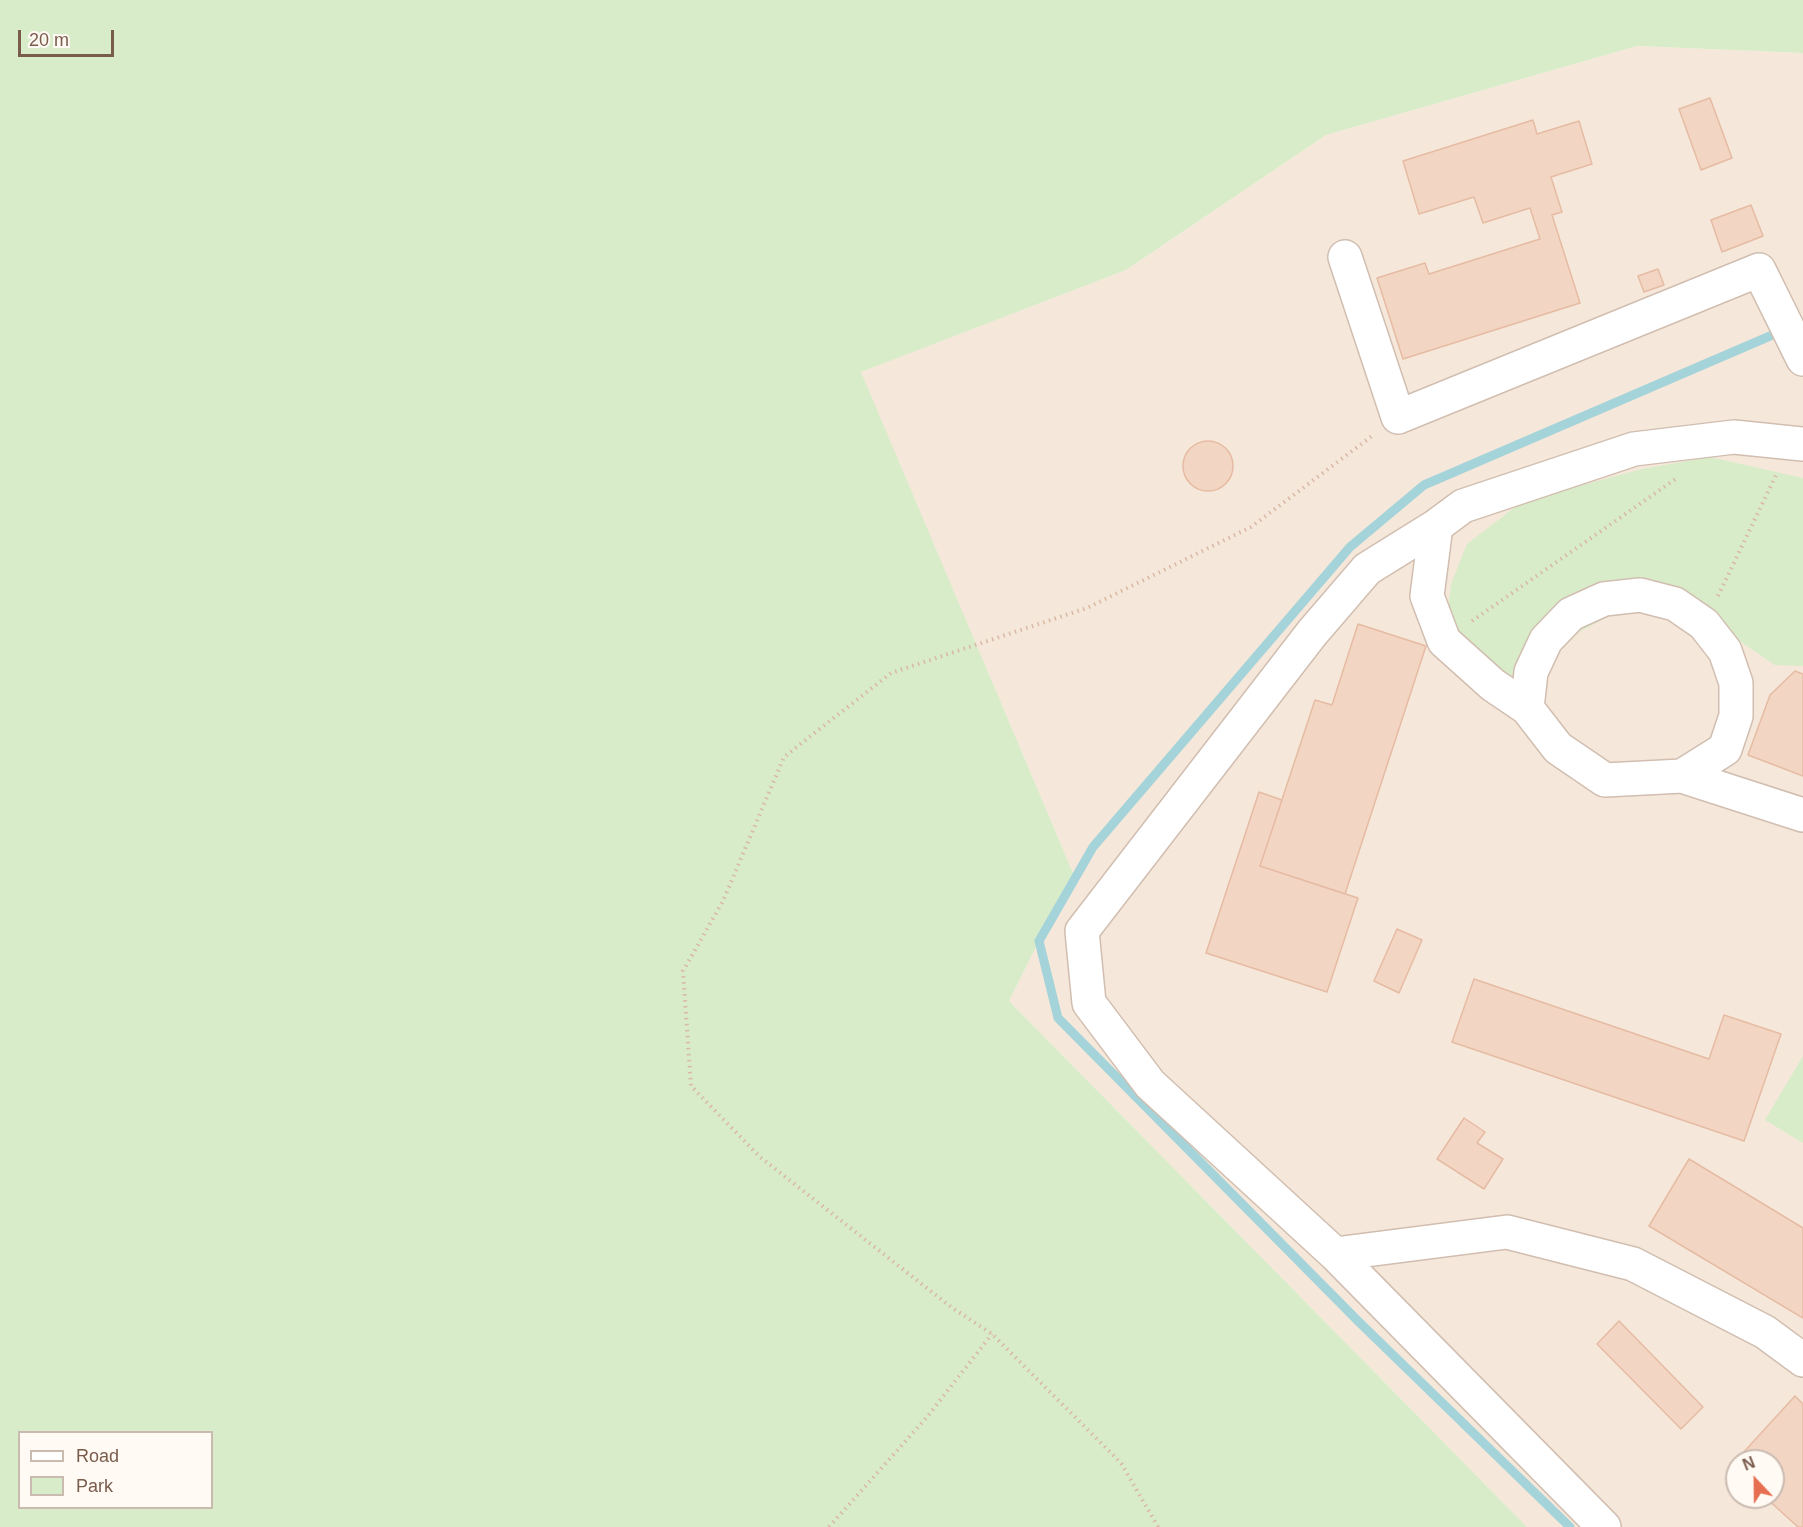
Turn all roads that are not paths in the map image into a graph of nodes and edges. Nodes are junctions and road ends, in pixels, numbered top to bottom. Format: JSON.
{"nodes":[{"id":1,"x":1345,"y":257,"type":"dead end"},
{"id":2,"x":1802,"y":356,"type":"edge"},
{"id":3,"x":1797,"y":443,"type":"edge"},
{"id":4,"x":1436,"y":526,"type":"junction"},
{"id":5,"x":1527,"y":708,"type":"junction"},
{"id":6,"x":1682,"y":776,"type":"junction"},
{"id":7,"x":1803,"y":815,"type":"edge"},
{"id":8,"x":1335,"y":1254,"type":"junction"},
{"id":9,"x":1803,"y":1360,"type":"edge"},
{"id":10,"x":1604,"y":1527,"type":"edge"}],
"edges":[{"from":1,"to":2,"type":"street"},
{"from":3,"to":4,"type":"street"},
{"from":4,"to":5,"type":"street"},
{"from":4,"to":8,"type":"street"},
{"from":5,"to":6,"type":"street"},
{"from":5,"to":6,"type":"street"},
{"from":6,"to":7,"type":"street"},
{"from":8,"to":9,"type":"street"},
{"from":8,"to":10,"type":"street"}]}
